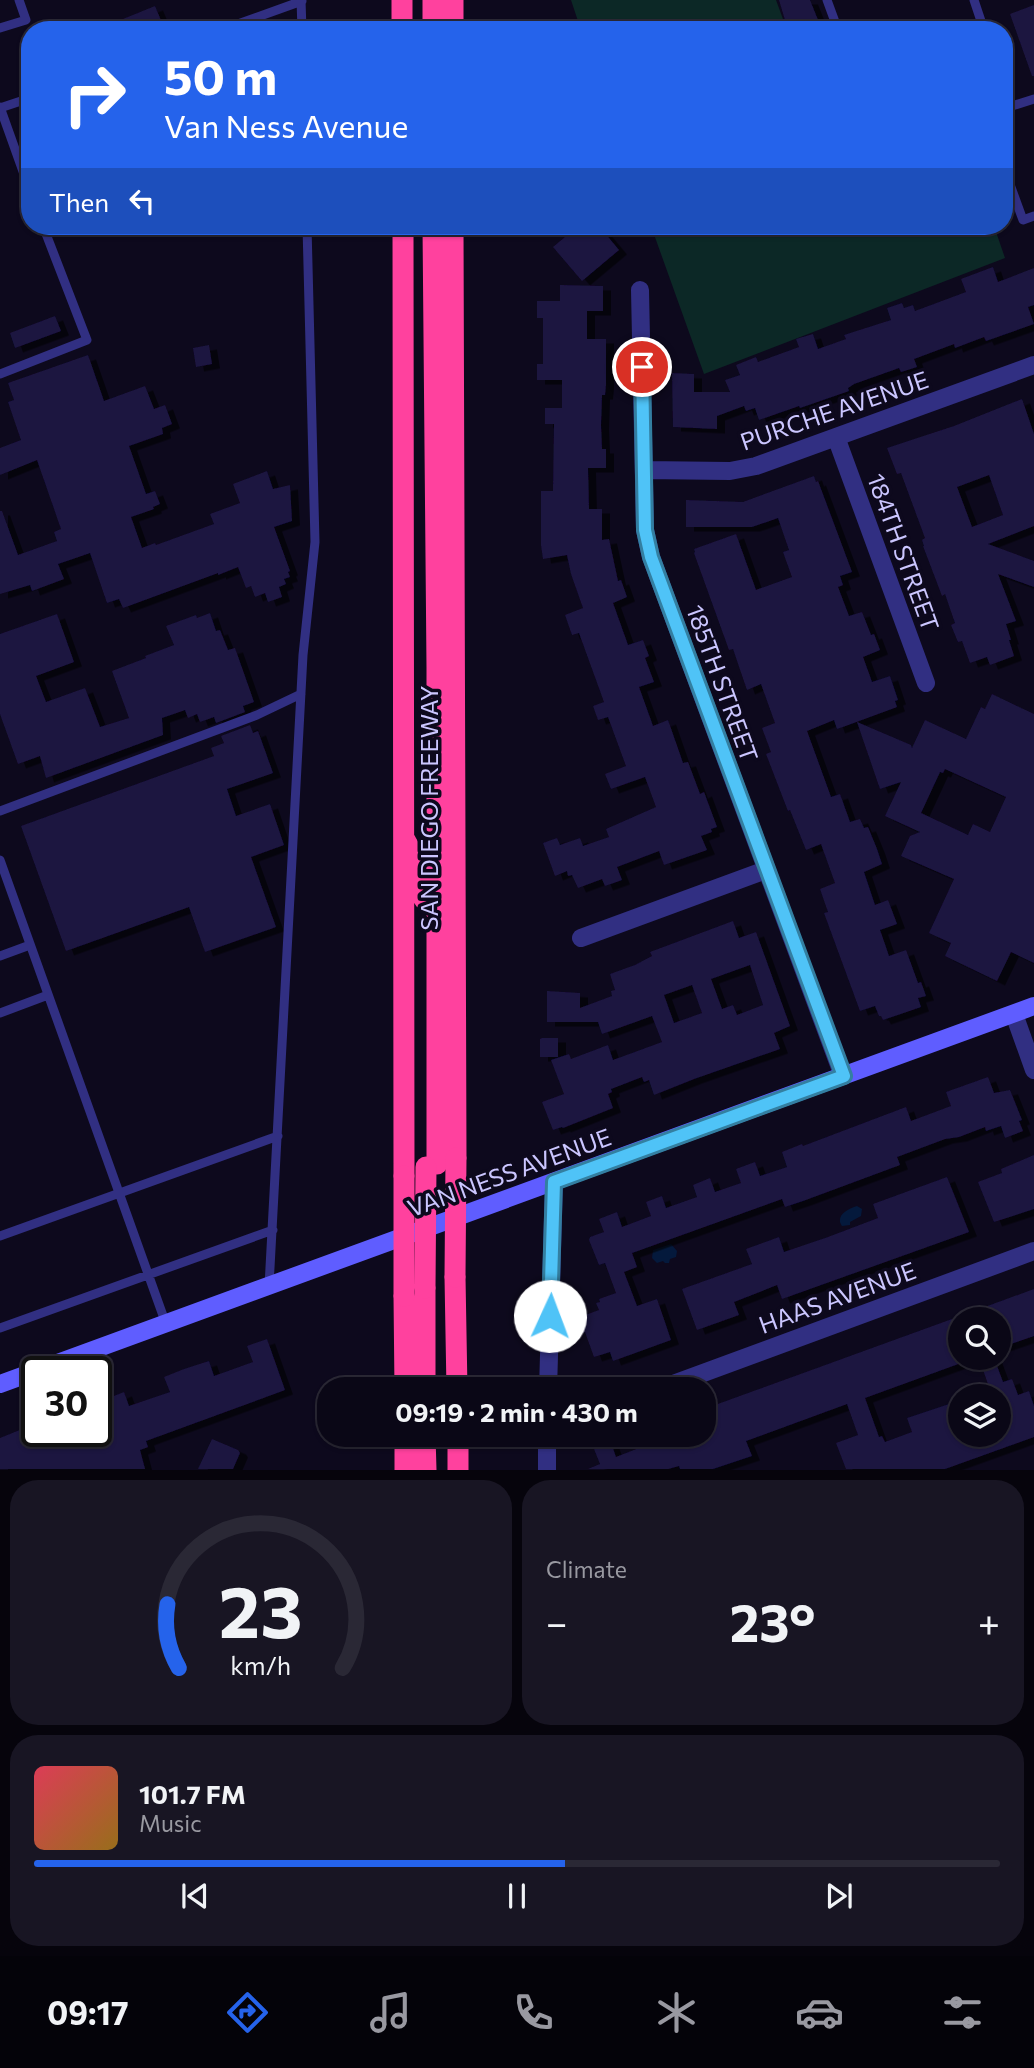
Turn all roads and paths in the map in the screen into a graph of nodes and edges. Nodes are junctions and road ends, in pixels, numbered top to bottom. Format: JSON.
{"nodes":[{"id":1,"x":19,"y":0,"type":"edge"},
{"id":2,"x":402,"y":0,"type":"edge"},
{"id":3,"x":433,"y":0,"type":"edge"},
{"id":4,"x":453,"y":0,"type":"edge"},
{"id":5,"x":827,"y":0,"type":"edge"},
{"id":6,"x":974,"y":0,"type":"edge"},
{"id":7,"x":302,"y":1,"type":"edge"},
{"id":8,"x":23,"y":21,"type":"edge"},
{"id":9,"x":246,"y":21,"type":"edge"},
{"id":10,"x":302,"y":21,"type":"edge"},
{"id":11,"x":402,"y":21,"type":"edge"},
{"id":12,"x":433,"y":21,"type":"edge"},
{"id":13,"x":453,"y":21,"type":"edge"},
{"id":14,"x":835,"y":21,"type":"edge"},
{"id":15,"x":981,"y":21,"type":"edge"},
{"id":16,"x":21,"y":22,"type":"edge"},
{"id":17,"x":0,"y":29,"type":"edge"},
{"id":18,"x":1034,"y":99,"type":"edge"},
{"id":19,"x":21,"y":101,"type":"edge"},
{"id":20,"x":1013,"y":106,"type":"edge"},
{"id":21,"x":0,"y":108,"type":"edge"},
{"id":22,"x":19,"y":164,"type":"joint"},
{"id":23,"x":21,"y":169,"type":"edge"},
{"id":24,"x":1013,"y":193,"type":"edge"},
{"id":25,"x":1034,"y":216,"type":"edge"},
{"id":26,"x":46,"y":235,"type":"edge"},
{"id":27,"x":307,"y":235,"type":"edge"},
{"id":28,"x":402,"y":235,"type":"edge"},
{"id":29,"x":433,"y":235,"type":"edge"},
{"id":30,"x":453,"y":235,"type":"edge"},
{"id":31,"x":640,"y":290,"type":"dead end"},
{"id":32,"x":1034,"y":365,"type":"edge"},
{"id":33,"x":0,"y":374,"type":"edge"},
{"id":34,"x":836,"y":437,"type":"junction"},
{"id":35,"x":644,"y":470,"type":"junction"},
{"id":36,"x":926,"y":683,"type":"dead end"},
{"id":37,"x":301,"y":694,"type":"junction"},
{"id":38,"x":0,"y":811,"type":"edge"},
{"id":39,"x":404,"y":836,"type":"junction"},
{"id":40,"x":0,"y":860,"type":"edge"},
{"id":41,"x":766,"y":870,"type":"junction"},
{"id":42,"x":580,"y":938,"type":"dead end"},
{"id":43,"x":30,"y":945,"type":"junction"},
{"id":44,"x":0,"y":956,"type":"edge"},
{"id":45,"x":48,"y":995,"type":"junction"},
{"id":46,"x":1034,"y":1006,"type":"edge"},
{"id":47,"x":0,"y":1013,"type":"edge"},
{"id":48,"x":1014,"y":1014,"type":"junction"},
{"id":49,"x":1034,"y":1070,"type":"edge"},
{"id":50,"x":844,"y":1076,"type":"junction"},
{"id":51,"x":278,"y":1136,"type":"junction"},
{"id":52,"x":440,"y":1163,"type":"junction"},
{"id":53,"x":554,"y":1182,"type":"junction"},
{"id":54,"x":119,"y":1193,"type":"junction"},
{"id":55,"x":273,"y":1230,"type":"junction"},
{"id":56,"x":0,"y":1236,"type":"edge"},
{"id":57,"x":1034,"y":1251,"type":"edge"},
{"id":58,"x":149,"y":1274,"type":"junction"},
{"id":59,"x":439,"y":1283,"type":"junction"},
{"id":60,"x":269,"y":1286,"type":"junction"},
{"id":61,"x":166,"y":1324,"type":"junction"},
{"id":62,"x":0,"y":1328,"type":"edge"},
{"id":63,"x":405,"y":1377,"type":"edge"},
{"id":64,"x":427,"y":1377,"type":"edge"},
{"id":65,"x":457,"y":1377,"type":"edge"},
{"id":66,"x":548,"y":1377,"type":"edge"},
{"id":67,"x":692,"y":1377,"type":"edge"},
{"id":68,"x":0,"y":1384,"type":"edge"},
{"id":69,"x":405,"y":1447,"type":"edge"},
{"id":70,"x":425,"y":1447,"type":"edge"},
{"id":71,"x":458,"y":1447,"type":"edge"},
{"id":72,"x":547,"y":1447,"type":"edge"},
{"id":73,"x":405,"y":1469,"type":"edge"},
{"id":74,"x":426,"y":1469,"type":"edge"},
{"id":75,"x":458,"y":1469,"type":"edge"},
{"id":76,"x":547,"y":1469,"type":"edge"}],
"edges":[{"from":1,"to":8,"type":"lane"},
{"from":2,"to":11,"type":"highway"},
{"from":3,"to":12,"type":"highway"},
{"from":4,"to":13,"type":"highway"},
{"from":5,"to":14,"type":"lane"},
{"from":6,"to":15,"type":"lane"},
{"from":7,"to":9,"type":"lane"},
{"from":7,"to":10,"type":"lane"},
{"from":16,"to":17,"type":"lane"},
{"from":18,"to":20,"type":"lane"},
{"from":19,"to":21,"type":"lane"},
{"from":21,"to":22,"type":"lane"},
{"from":22,"to":23,"type":"lane"},
{"from":24,"to":25,"type":"lane"},
{"from":26,"to":33,"type":"lane"},
{"from":27,"to":37,"type":"lane"},
{"from":28,"to":39,"type":"highway","name":"SAN DIEGO FREEWAY"},
{"from":29,"to":52,"type":"highway"},
{"from":30,"to":52,"type":"highway","name":"SAN DIEGO FREEWAY"},
{"from":31,"to":35,"type":"street","name":"185TH STREET"},
{"from":32,"to":34,"type":"street","name":"PURCHE AVENUE"},
{"from":34,"to":35,"type":"street","name":"PURCHE AVENUE"},
{"from":34,"to":36,"type":"street","name":"184TH STREET"},
{"from":35,"to":41,"type":"street","name":"185TH STREET"},
{"from":37,"to":38,"type":"lane"},
{"from":37,"to":51,"type":"lane"},
{"from":39,"to":52,"type":"highway"},
{"from":39,"to":63,"type":"highway","name":"SAN DIEGO FREEWAY","bridge":true},
{"from":40,"to":43,"type":"lane"},
{"from":41,"to":42,"type":"street"},
{"from":41,"to":50,"type":"street","name":"185TH STREET"},
{"from":43,"to":44,"type":"lane"},
{"from":43,"to":45,"type":"lane"},
{"from":45,"to":47,"type":"lane"},
{"from":45,"to":54,"type":"lane"},
{"from":46,"to":48,"type":"main road","name":"VAN NESS AVENUE"},
{"from":48,"to":49,"type":"street"},
{"from":48,"to":50,"type":"main road","name":"VAN NESS AVENUE"},
{"from":50,"to":53,"type":"main road","name":"VAN NESS AVENUE"},
{"from":51,"to":54,"type":"lane"},
{"from":51,"to":55,"type":"lane"},
{"from":52,"to":59,"type":"highway","name":"SAN DIEGO FREEWAY","bridge":true},
{"from":52,"to":59,"type":"highway","bridge":true},
{"from":53,"to":60,"type":"main road","name":"VAN NESS AVENUE"},
{"from":53,"to":66,"type":"street"},
{"from":54,"to":56,"type":"lane"},
{"from":54,"to":58,"type":"lane"},
{"from":55,"to":58,"type":"lane"},
{"from":55,"to":60,"type":"lane"},
{"from":57,"to":67,"type":"street","name":"HAAS AVENUE"},
{"from":58,"to":61,"type":"lane"},
{"from":58,"to":62,"type":"lane"},
{"from":59,"to":64,"type":"highway"},
{"from":59,"to":65,"type":"highway","name":"SAN DIEGO FREEWAY"},
{"from":60,"to":61,"type":"main road","name":"VAN NESS AVENUE"},
{"from":61,"to":68,"type":"main road","name":"VAN NESS AVENUE"},
{"from":69,"to":73,"type":"highway"},
{"from":70,"to":74,"type":"highway"},
{"from":71,"to":75,"type":"highway"},
{"from":72,"to":76,"type":"street"}]}
